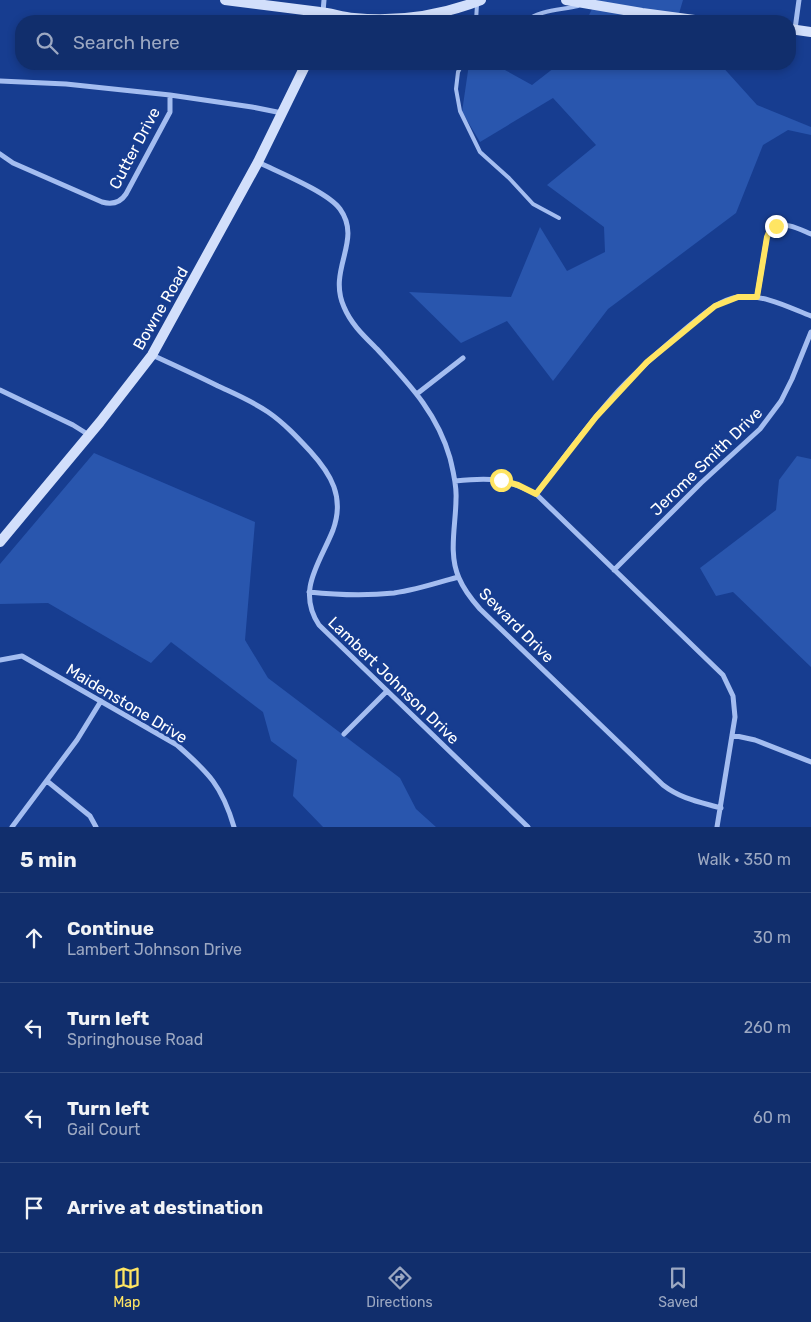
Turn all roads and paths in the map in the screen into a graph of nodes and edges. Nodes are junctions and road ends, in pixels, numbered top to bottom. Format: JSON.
{"nodes":[{"id":1,"x":225,"y":0,"type":"edge"},
{"id":2,"x":324,"y":0,"type":"edge"},
{"id":3,"x":566,"y":0,"type":"edge"},
{"id":4,"x":799,"y":0,"type":"edge"},
{"id":5,"x":479,"y":1,"type":"edge"},
{"id":6,"x":587,"y":4,"type":"junction"},
{"id":7,"x":311,"y":15,"type":"edge"},
{"id":8,"x":323,"y":15,"type":"edge"},
{"id":9,"x":430,"y":15,"type":"edge"},
{"id":10,"x":477,"y":15,"type":"edge"},
{"id":11,"x":537,"y":15,"type":"edge"},
{"id":12,"x":661,"y":15,"type":"edge"},
{"id":13,"x":795,"y":15,"type":"edge"},
{"id":14,"x":796,"y":30,"type":"edge"},
{"id":15,"x":811,"y":32,"type":"edge"},
{"id":16,"x":303,"y":70,"type":"edge"},
{"id":17,"x":459,"y":70,"type":"edge"},
{"id":18,"x":0,"y":81,"type":"edge"},
{"id":19,"x":170,"y":95,"type":"junction"},
{"id":20,"x":282,"y":113,"type":"junction"},
{"id":21,"x":0,"y":154,"type":"edge"},
{"id":22,"x":258,"y":162,"type":"junction"},
{"id":23,"x":559,"y":218,"type":"dead end"},
{"id":24,"x":811,"y":234,"type":"edge"},
{"id":25,"x":757,"y":297,"type":"junction"},
{"id":26,"x":811,"y":316,"type":"edge"},
{"id":27,"x":811,"y":332,"type":"edge"},
{"id":28,"x":152,"y":355,"type":"junction"},
{"id":29,"x":463,"y":358,"type":"dead end"},
{"id":30,"x":0,"y":390,"type":"edge"},
{"id":31,"x":418,"y":393,"type":"junction"},
{"id":32,"x":89,"y":434,"type":"junction"},
{"id":33,"x":456,"y":481,"type":"junction"},
{"id":34,"x":536,"y":494,"type":"junction"},
{"id":35,"x":0,"y":541,"type":"edge"},
{"id":36,"x":614,"y":570,"type":"junction"},
{"id":37,"x":458,"y":577,"type":"junction"},
{"id":38,"x":309,"y":592,"type":"junction"},
{"id":39,"x":0,"y":660,"type":"edge"},
{"id":40,"x":387,"y":691,"type":"junction"},
{"id":41,"x":101,"y":701,"type":"junction"},
{"id":42,"x":344,"y":734,"type":"dead end"},
{"id":43,"x":732,"y":734,"type":"junction"},
{"id":44,"x":811,"y":762,"type":"edge"},
{"id":45,"x":47,"y":781,"type":"junction"},
{"id":46,"x":721,"y":808,"type":"junction"},
{"id":47,"x":12,"y":827,"type":"edge"},
{"id":48,"x":96,"y":827,"type":"edge"},
{"id":49,"x":234,"y":827,"type":"edge"},
{"id":50,"x":528,"y":827,"type":"edge"},
{"id":51,"x":717,"y":827,"type":"edge"}],
"edges":[{"from":1,"to":7,"type":"street"},
{"from":2,"to":8,"type":"street"},
{"from":3,"to":6,"type":"street"},
{"from":4,"to":13,"type":"street"},
{"from":5,"to":9,"type":"street"},
{"from":5,"to":10,"type":"lane"},
{"from":6,"to":11,"type":"lane"},
{"from":6,"to":12,"type":"street"},
{"from":14,"to":15,"type":"street"},
{"from":16,"to":20,"type":"street","name":"Bowne Road"},
{"from":17,"to":23,"type":"lane"},
{"from":18,"to":19,"type":"street"},
{"from":19,"to":20,"type":"street"},
{"from":19,"to":21,"type":"street","name":"Cutter Drive"},
{"from":20,"to":22,"type":"street","name":"Bowne Road"},
{"from":22,"to":28,"type":"street","name":"Bowne Road"},
{"from":22,"to":31,"type":"street","name":"Seward Drive"},
{"from":24,"to":25,"type":"street"},
{"from":25,"to":26,"type":"street"},
{"from":25,"to":34,"type":"street"},
{"from":27,"to":36,"type":"street","name":"Jerome Smith Drive"},
{"from":28,"to":32,"type":"street","name":"Bowne Road"},
{"from":28,"to":38,"type":"street","name":"Lambert Johnson Drive"},
{"from":29,"to":31,"type":"street"},
{"from":30,"to":32,"type":"street"},
{"from":31,"to":33,"type":"street","name":"Seward Drive"},
{"from":32,"to":35,"type":"street","name":"Bowne Road"},
{"from":33,"to":34,"type":"street"},
{"from":33,"to":37,"type":"street","name":"Seward Drive"},
{"from":34,"to":36,"type":"street"},
{"from":36,"to":43,"type":"street"},
{"from":37,"to":38,"type":"street"},
{"from":37,"to":46,"type":"street","name":"Seward Drive"},
{"from":38,"to":40,"type":"street","name":"Lambert Johnson Drive"},
{"from":39,"to":41,"type":"street","name":"Maidenstone Drive"},
{"from":40,"to":42,"type":"street"},
{"from":40,"to":50,"type":"street","name":"Lambert Johnson Drive"},
{"from":41,"to":45,"type":"street"},
{"from":41,"to":49,"type":"street","name":"Maidenstone Drive"},
{"from":43,"to":44,"type":"street"},
{"from":43,"to":46,"type":"street"},
{"from":45,"to":47,"type":"street"},
{"from":45,"to":48,"type":"street"},
{"from":46,"to":51,"type":"street"}]}
